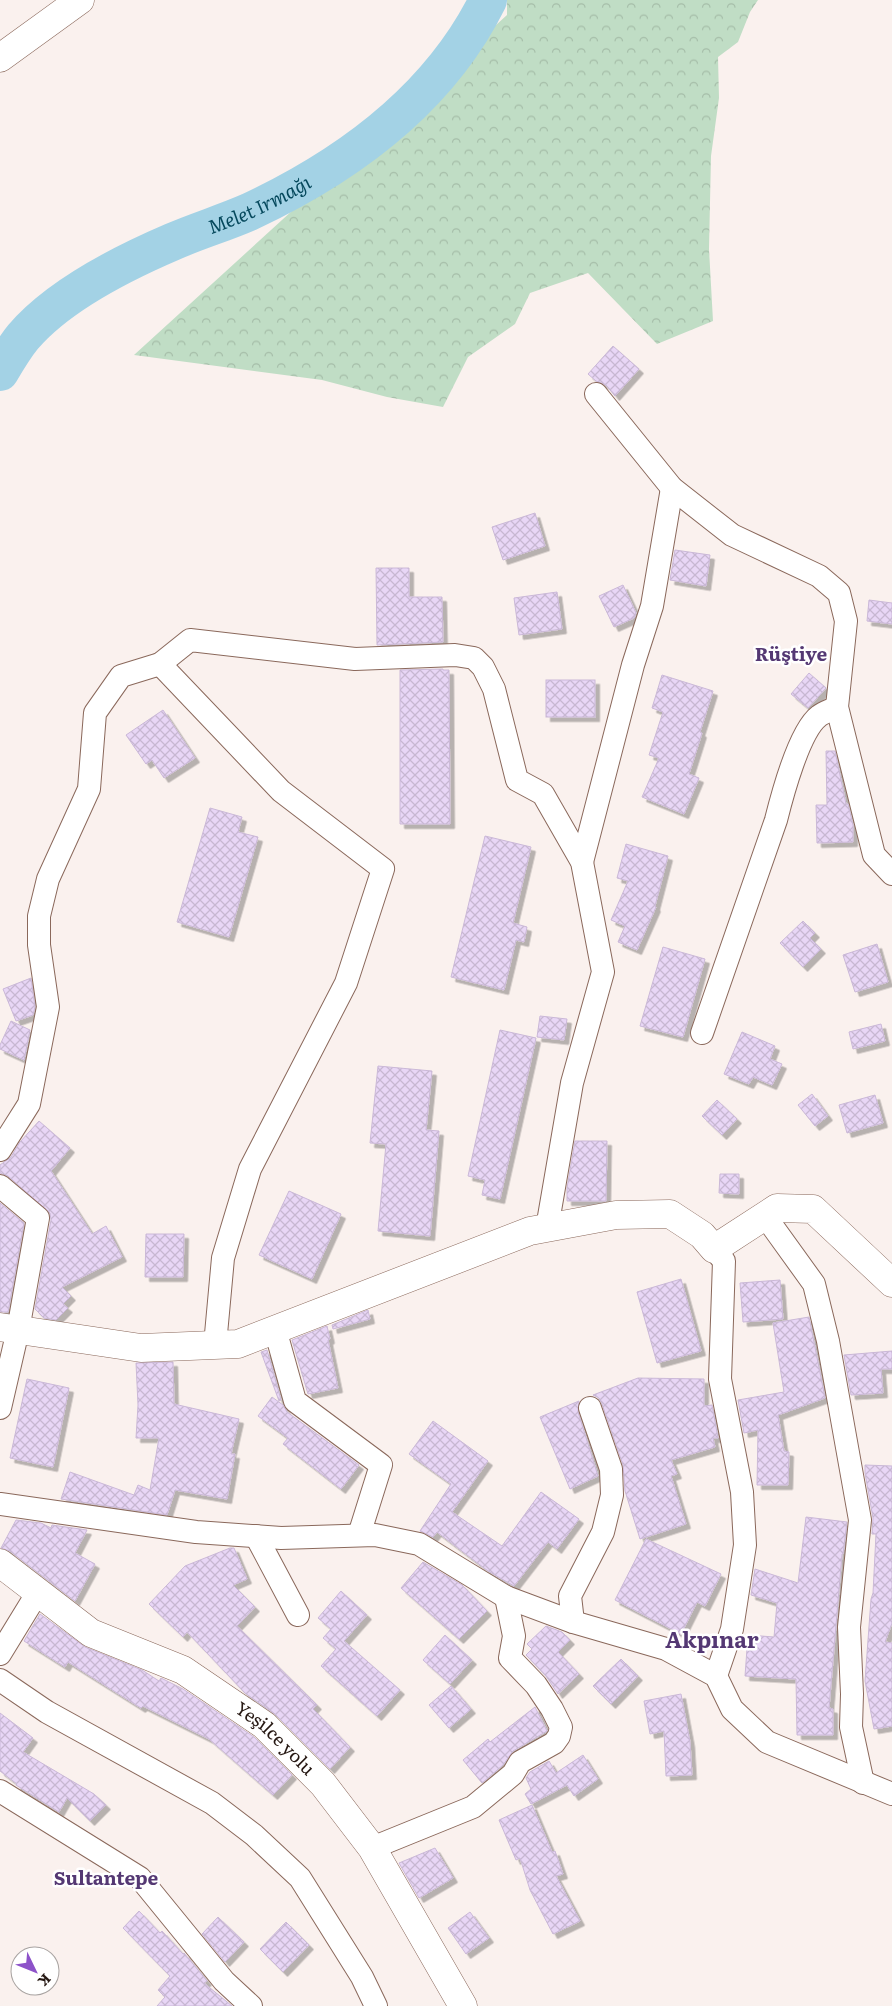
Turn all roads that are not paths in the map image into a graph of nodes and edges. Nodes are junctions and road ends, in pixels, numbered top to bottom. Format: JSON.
{"nodes":[{"id":1,"x":80,"y":0,"type":"edge"},
{"id":2,"x":0,"y":58,"type":"edge"},
{"id":3,"x":596,"y":394,"type":"dead end"},
{"id":4,"x":672,"y":488,"type":"junction"},
{"id":5,"x":160,"y":664,"type":"junction"},
{"id":6,"x":837,"y":707,"type":"junction"},
{"id":7,"x":582,"y":862,"type":"junction"},
{"id":8,"x":892,"y":874,"type":"edge"},
{"id":9,"x":702,"y":1033,"type":"dead end"},
{"id":10,"x":0,"y":1150,"type":"edge"},
{"id":11,"x":0,"y":1186,"type":"edge"},
{"id":12,"x":765,"y":1216,"type":"junction"},
{"id":13,"x":547,"y":1228,"type":"junction"},
{"id":14,"x":714,"y":1249,"type":"junction"},
{"id":15,"x":892,"y":1283,"type":"edge"},
{"id":16,"x":9,"y":1329,"type":"edge"},
{"id":17,"x":275,"y":1329,"type":"junction"},
{"id":18,"x":215,"y":1344,"type":"junction"},
{"id":19,"x":0,"y":1408,"type":"edge"},
{"id":20,"x":590,"y":1408,"type":"dead end"},
{"id":21,"x":0,"y":1504,"type":"edge"},
{"id":22,"x":359,"y":1535,"type":"junction"},
{"id":23,"x":256,"y":1536,"type":"junction"},
{"id":24,"x":0,"y":1563,"type":"edge"},
{"id":25,"x":38,"y":1592,"type":"junction"},
{"id":26,"x":506,"y":1597,"type":"junction"},
{"id":27,"x":298,"y":1615,"type":"dead end"},
{"id":28,"x":574,"y":1622,"type":"junction"},
{"id":29,"x":5,"y":1646,"type":"edge"},
{"id":30,"x":716,"y":1676,"type":"junction"},
{"id":31,"x":0,"y":1680,"type":"edge"},
{"id":32,"x":863,"y":1783,"type":"junction"},
{"id":33,"x":0,"y":1791,"type":"edge"},
{"id":34,"x":892,"y":1794,"type":"edge"},
{"id":35,"x":372,"y":1848,"type":"junction"},
{"id":36,"x":251,"y":2006,"type":"edge"},
{"id":37,"x":376,"y":2006,"type":"edge"},
{"id":38,"x":463,"y":2006,"type":"edge"}],
"edges":[{"from":1,"to":2,"type":"street"},
{"from":3,"to":4,"type":"street"},
{"from":4,"to":6,"type":"street"},
{"from":4,"to":7,"type":"street"},
{"from":5,"to":7,"type":"street"},
{"from":5,"to":10,"type":"street"},
{"from":5,"to":18,"type":"street"},
{"from":6,"to":8,"type":"street"},
{"from":6,"to":9,"type":"street"},
{"from":7,"to":13,"type":"street"},
{"from":11,"to":16,"type":"street"},
{"from":12,"to":14,"type":"street"},
{"from":12,"to":15,"type":"street"},
{"from":12,"to":32,"type":"street"},
{"from":13,"to":14,"type":"street"},
{"from":13,"to":17,"type":"street"},
{"from":14,"to":30,"type":"street"},
{"from":16,"to":18,"type":"street"},
{"from":16,"to":19,"type":"street"},
{"from":17,"to":18,"type":"street"},
{"from":17,"to":22,"type":"street"},
{"from":20,"to":28,"type":"street"},
{"from":21,"to":23,"type":"street"},
{"from":22,"to":23,"type":"street"},
{"from":22,"to":26,"type":"street"},
{"from":23,"to":27,"type":"street"},
{"from":24,"to":25,"type":"street","name":"Yeşilce yolu"},
{"from":25,"to":29,"type":"street"},
{"from":25,"to":35,"type":"street","name":"Yeşilce yolu"},
{"from":26,"to":28,"type":"street"},
{"from":26,"to":35,"type":"street"},
{"from":28,"to":30,"type":"street"},
{"from":30,"to":32,"type":"street"},
{"from":31,"to":37,"type":"street"},
{"from":32,"to":34,"type":"street"},
{"from":33,"to":36,"type":"street"},
{"from":35,"to":38,"type":"street","name":"Yeşilce yolu"}]}
